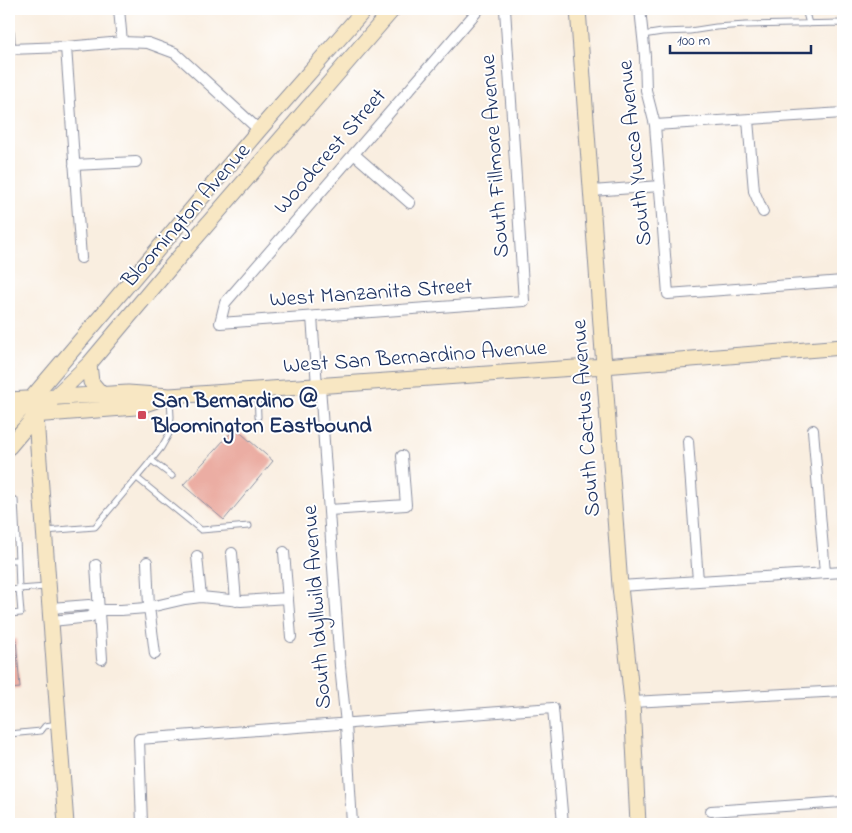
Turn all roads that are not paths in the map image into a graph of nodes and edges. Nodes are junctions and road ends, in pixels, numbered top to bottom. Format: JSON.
{"nodes":[{"id":1,"x":119,"y":9,"type":"edge"},
{"id":2,"x":365,"y":9,"type":"edge"},
{"id":3,"x":393,"y":9,"type":"edge"},
{"id":4,"x":480,"y":9,"type":"edge"},
{"id":5,"x":505,"y":9,"type":"edge"},
{"id":6,"x":578,"y":9,"type":"edge"},
{"id":7,"x":640,"y":9,"type":"edge"},
{"id":8,"x":805,"y":9,"type":"edge"},
{"id":9,"x":809,"y":24,"type":"junction"},
{"id":10,"x":843,"y":26,"type":"edge"},
{"id":11,"x":9,"y":34,"type":"edge"},
{"id":12,"x":643,"y":35,"type":"junction"},
{"id":13,"x":122,"y":42,"type":"junction"},
{"id":14,"x":66,"y":46,"type":"junction"},
{"id":15,"x":9,"y":49,"type":"edge"},
{"id":16,"x":843,"y":114,"type":"edge"},
{"id":17,"x":748,"y":120,"type":"junction"},
{"id":18,"x":655,"y":125,"type":"junction"},
{"id":19,"x":259,"y":130,"type":"junction"},
{"id":20,"x":354,"y":154,"type":"junction"},
{"id":21,"x":136,"y":162,"type":"dead end"},
{"id":22,"x":74,"y":165,"type":"junction"},
{"id":23,"x":660,"y":186,"type":"junction"},
{"id":24,"x":592,"y":191,"type":"junction"},
{"id":25,"x":410,"y":203,"type":"dead end"},
{"id":26,"x":764,"y":212,"type":"dead end"},
{"id":27,"x":81,"y":258,"type":"dead end"},
{"id":28,"x":843,"y":281,"type":"edge"},
{"id":29,"x":524,"y":301,"type":"joint"},
{"id":30,"x":312,"y":317,"type":"junction"},
{"id":31,"x":220,"y":323,"type":"joint"},
{"id":32,"x":843,"y":347,"type":"edge"},
{"id":33,"x":90,"y":364,"type":"junction"},
{"id":34,"x":604,"y":366,"type":"junction"},
{"id":35,"x":318,"y":386,"type":"junction"},
{"id":36,"x":257,"y":390,"type":"junction"},
{"id":37,"x":102,"y":395,"type":"junction"},
{"id":38,"x":170,"y":396,"type":"junction"},
{"id":39,"x":55,"y":398,"type":"junction"},
{"id":40,"x":9,"y":400,"type":"edge"},
{"id":41,"x":30,"y":400,"type":"junction"},
{"id":42,"x":36,"y":415,"type":"junction"},
{"id":43,"x":258,"y":417,"type":"dead end"},
{"id":44,"x":10,"y":418,"type":"edge"},
{"id":45,"x":814,"y":430,"type":"dead end"},
{"id":46,"x":688,"y":441,"type":"dead end"},
{"id":47,"x":9,"y":447,"type":"edge"},
{"id":48,"x":402,"y":456,"type":"dead end"},
{"id":49,"x":151,"y":460,"type":"junction"},
{"id":50,"x":172,"y":476,"type":"dead end"},
{"id":51,"x":137,"y":478,"type":"junction"},
{"id":52,"x":9,"y":507,"type":"edge"},
{"id":53,"x":329,"y":510,"type":"junction"},
{"id":54,"x":249,"y":526,"type":"dead end"},
{"id":55,"x":45,"y":530,"type":"junction"},
{"id":56,"x":284,"y":552,"type":"dead end"},
{"id":57,"x":232,"y":553,"type":"dead end"},
{"id":58,"x":197,"y":556,"type":"dead end"},
{"id":59,"x":9,"y":560,"type":"edge"},
{"id":60,"x":18,"y":560,"type":"junction"},
{"id":61,"x":147,"y":562,"type":"dead end"},
{"id":62,"x":96,"y":565,"type":"dead end"},
{"id":63,"x":843,"y":572,"type":"edge"},
{"id":64,"x":824,"y":573,"type":"junction"},
{"id":65,"x":698,"y":581,"type":"junction"},
{"id":66,"x":620,"y":586,"type":"junction"},
{"id":67,"x":49,"y":587,"type":"junction"},
{"id":68,"x":19,"y":589,"type":"junction"},
{"id":69,"x":9,"y":590,"type":"edge"},
{"id":70,"x":200,"y":597,"type":"junction"},
{"id":71,"x":288,"y":598,"type":"junction"},
{"id":72,"x":236,"y":600,"type":"junction"},
{"id":73,"x":149,"y":607,"type":"junction"},
{"id":74,"x":99,"y":610,"type":"junction"},
{"id":75,"x":9,"y":614,"type":"edge"},
{"id":76,"x":51,"y":614,"type":"junction"},
{"id":77,"x":291,"y":637,"type":"dead end"},
{"id":78,"x":155,"y":654,"type":"dead end"},
{"id":79,"x":102,"y":659,"type":"dead end"},
{"id":80,"x":843,"y":691,"type":"edge"},
{"id":81,"x":632,"y":702,"type":"junction"},
{"id":82,"x":59,"y":724,"type":"junction"},
{"id":83,"x":346,"y":724,"type":"junction"},
{"id":84,"x":9,"y":734,"type":"edge"},
{"id":85,"x":843,"y":802,"type":"edge"},
{"id":86,"x":712,"y":811,"type":"dead end"},
{"id":87,"x":66,"y":824,"type":"edge"},
{"id":88,"x":142,"y":824,"type":"edge"},
{"id":89,"x":352,"y":824,"type":"edge"},
{"id":90,"x":563,"y":824,"type":"edge"},
{"id":91,"x":638,"y":824,"type":"edge"}],
"edges":[{"from":1,"to":13,"type":"street"},
{"from":2,"to":19,"type":"main road","name":"Bloomington Avenue"},
{"from":3,"to":33,"type":"main road","name":"Bloomington Avenue"},
{"from":4,"to":20,"type":"street","name":"Woodcrest Street"},
{"from":5,"to":29,"type":"street","name":"South Fillmore Avenue"},
{"from":6,"to":24,"type":"main road","name":"South Cactus Avenue"},
{"from":7,"to":12,"type":"street","name":"South Yucca Avenue"},
{"from":8,"to":9,"type":"lane"},
{"from":9,"to":10,"type":"lane"},
{"from":9,"to":12,"type":"lane"},
{"from":11,"to":15,"type":"street"},
{"from":12,"to":18,"type":"street","name":"South Yucca Avenue"},
{"from":13,"to":14,"type":"street"},
{"from":13,"to":19,"type":"street"},
{"from":14,"to":15,"type":"street"},
{"from":14,"to":22,"type":"street"},
{"from":16,"to":17,"type":"street"},
{"from":17,"to":18,"type":"street"},
{"from":17,"to":26,"type":"street"},
{"from":18,"to":23,"type":"street","name":"South Yucca Avenue"},
{"from":19,"to":41,"type":"main road","name":"Bloomington Avenue"},
{"from":20,"to":25,"type":"street"},
{"from":20,"to":31,"type":"street","name":"Woodcrest Street"},
{"from":21,"to":22,"type":"street"},
{"from":22,"to":27,"type":"street"},
{"from":23,"to":24,"type":"street"},
{"from":23,"to":28,"type":"street","name":"South Yucca Avenue"},
{"from":24,"to":34,"type":"main road","name":"South Cactus Avenue"},
{"from":29,"to":30,"type":"street","name":"West Manzanita Street"},
{"from":30,"to":31,"type":"street","name":"West Manzanita Street"},
{"from":30,"to":35,"type":"street","name":"South Idyllwild Avenue"},
{"from":32,"to":34,"type":"main road","name":"West San Bernardino Avenue"},
{"from":33,"to":37,"type":"main road"},
{"from":33,"to":39,"type":"main road","name":"Bloomington Avenue"},
{"from":34,"to":35,"type":"main road","name":"West San Bernardino Avenue"},
{"from":34,"to":66,"type":"main road","name":"South Cactus Avenue"},
{"from":35,"to":36,"type":"main road","name":"West San Bernardino Avenue"},
{"from":35,"to":53,"type":"street","name":"South Idyllwild Avenue"},
{"from":36,"to":38,"type":"main road","name":"West San Bernardino Avenue"},
{"from":36,"to":43,"type":"lane"},
{"from":37,"to":38,"type":"main road","name":"West San Bernardino Avenue"},
{"from":37,"to":39,"type":"main road","name":"West San Bernardino Avenue"},
{"from":38,"to":42,"type":"main road","name":"West San Bernardino Avenue"},
{"from":38,"to":49,"type":"lane"},
{"from":39,"to":41,"type":"main road","name":"West San Bernardino Avenue"},
{"from":39,"to":42,"type":"main road","name":"Bloomington Avenue"},
{"from":40,"to":41,"type":"main road","name":"West San Bernardino Avenue"},
{"from":41,"to":42,"type":"main road"},
{"from":41,"to":44,"type":"main road","name":"Bloomington Avenue"},
{"from":42,"to":44,"type":"main road","name":"West San Bernardino Avenue"},
{"from":42,"to":47,"type":"main road","name":"Bloomington Avenue"},
{"from":42,"to":55,"type":"main road"},
{"from":45,"to":64,"type":"street"},
{"from":46,"to":65,"type":"street"},
{"from":48,"to":53,"type":"street"},
{"from":49,"to":50,"type":"lane"},
{"from":49,"to":51,"type":"lane"},
{"from":51,"to":54,"type":"lane"},
{"from":51,"to":55,"type":"lane"},
{"from":52,"to":60,"type":"lane"},
{"from":53,"to":83,"type":"street","name":"South Idyllwild Avenue"},
{"from":55,"to":67,"type":"main road"},
{"from":56,"to":71,"type":"street"},
{"from":57,"to":72,"type":"street"},
{"from":58,"to":70,"type":"street"},
{"from":59,"to":60,"type":"lane"},
{"from":60,"to":68,"type":"lane"},
{"from":61,"to":73,"type":"street"},
{"from":62,"to":74,"type":"street"},
{"from":63,"to":64,"type":"street"},
{"from":64,"to":65,"type":"street"},
{"from":65,"to":66,"type":"street"},
{"from":66,"to":81,"type":"main road","name":"South Cactus Avenue"},
{"from":67,"to":68,"type":"lane"},
{"from":67,"to":76,"type":"main road"},
{"from":68,"to":69,"type":"lane"},
{"from":68,"to":75,"type":"lane"},
{"from":70,"to":72,"type":"street"},
{"from":70,"to":73,"type":"street"},
{"from":71,"to":72,"type":"street"},
{"from":71,"to":77,"type":"street"},
{"from":73,"to":74,"type":"street"},
{"from":73,"to":78,"type":"street"},
{"from":74,"to":76,"type":"street"},
{"from":74,"to":79,"type":"street"},
{"from":76,"to":82,"type":"main road"},
{"from":80,"to":81,"type":"street"},
{"from":81,"to":91,"type":"main road","name":"South Cactus Avenue"},
{"from":82,"to":84,"type":"lane"},
{"from":82,"to":87,"type":"main road"},
{"from":83,"to":88,"type":"street"},
{"from":83,"to":89,"type":"street","name":"South Idyllwild Avenue"},
{"from":83,"to":90,"type":"street"},
{"from":85,"to":86,"type":"street"}]}
